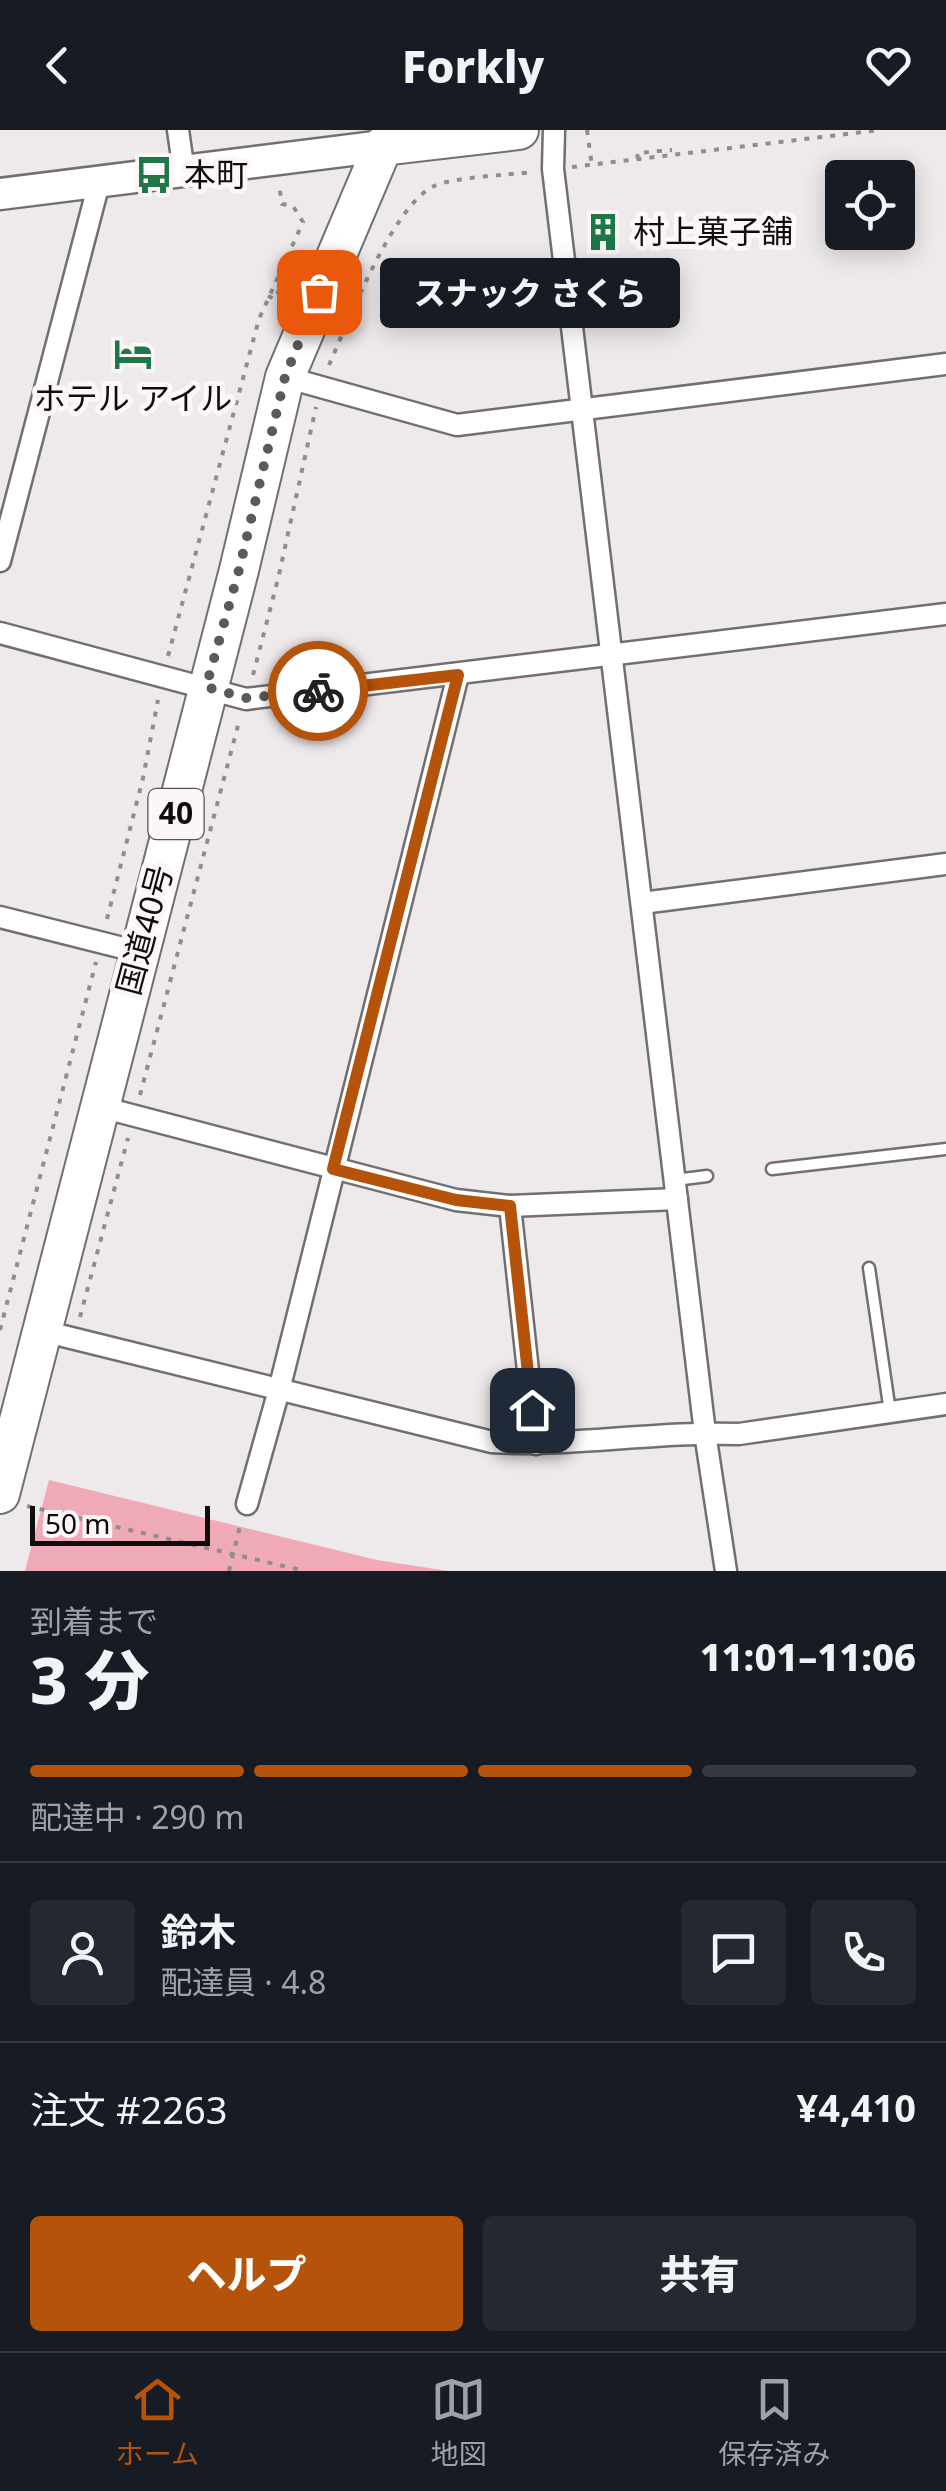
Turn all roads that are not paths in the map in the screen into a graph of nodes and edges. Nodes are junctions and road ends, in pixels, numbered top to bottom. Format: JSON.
{"nodes":[{"id":1,"x":178,"y":130,"type":"edge"},
{"id":2,"x":519,"y":130,"type":"edge"},
{"id":3,"x":554,"y":130,"type":"edge"},
{"id":4,"x":387,"y":138,"type":"edge"},
{"id":5,"x":314,"y":142,"type":"edge"},
{"id":6,"x":184,"y":172,"type":"junction"},
{"id":7,"x":99,"y":183,"type":"junction"},
{"id":8,"x":0,"y":194,"type":"edge"},
{"id":9,"x":946,"y":364,"type":"edge"},
{"id":10,"x":302,"y":382,"type":"junction"},
{"id":11,"x":582,"y":410,"type":"junction"},
{"id":12,"x":0,"y":561,"type":"edge"},
{"id":13,"x":946,"y":614,"type":"edge"},
{"id":14,"x":0,"y":633,"type":"edge"},
{"id":15,"x":612,"y":656,"type":"junction"},
{"id":16,"x":458,"y":675,"type":"junction"},
{"id":17,"x":206,"y":687,"type":"junction"},
{"id":18,"x":946,"y":864,"type":"edge"},
{"id":19,"x":642,"y":903,"type":"junction"},
{"id":20,"x":0,"y":917,"type":"edge"},
{"id":21,"x":139,"y":952,"type":"junction"},
{"id":22,"x":118,"y":1111,"type":"junction"},
{"id":23,"x":946,"y":1149,"type":"edge"},
{"id":24,"x":333,"y":1169,"type":"junction"},
{"id":25,"x":772,"y":1169,"type":"dead end"},
{"id":26,"x":706,"y":1176,"type":"dead end"},
{"id":27,"x":676,"y":1190,"type":"junction"},
{"id":28,"x":510,"y":1206,"type":"junction"},
{"id":29,"x":869,"y":1268,"type":"dead end"},
{"id":30,"x":59,"y":1334,"type":"junction"},
{"id":31,"x":279,"y":1390,"type":"junction"},
{"id":32,"x":946,"y":1404,"type":"edge"},
{"id":33,"x":890,"y":1412,"type":"junction"},
{"id":34,"x":705,"y":1433,"type":"junction"},
{"id":35,"x":536,"y":1444,"type":"junction"},
{"id":36,"x":19,"y":1498,"type":"edge"},
{"id":37,"x":244,"y":1514,"type":"road end"},
{"id":38,"x":726,"y":1571,"type":"edge"}],
"edges":[{"from":1,"to":6,"type":"street"},
{"from":2,"to":4,"type":"highway"},
{"from":3,"to":11,"type":"street"},
{"from":4,"to":5,"type":"street"},
{"from":4,"to":10,"type":"highway","name":"国道40号","number":"40"},
{"from":5,"to":6,"type":"street"},
{"from":6,"to":7,"type":"street"},
{"from":7,"to":8,"type":"street"},
{"from":7,"to":12,"type":"street"},
{"from":9,"to":11,"type":"street"},
{"from":10,"to":11,"type":"street"},
{"from":10,"to":17,"type":"highway","name":"国道40号","number":"40"},
{"from":11,"to":15,"type":"street"},
{"from":13,"to":15,"type":"street"},
{"from":14,"to":17,"type":"street"},
{"from":15,"to":16,"type":"street"},
{"from":15,"to":19,"type":"street"},
{"from":16,"to":17,"type":"street"},
{"from":16,"to":24,"type":"street"},
{"from":17,"to":21,"type":"highway","name":"国道40号","number":"40"},
{"from":18,"to":19,"type":"street"},
{"from":19,"to":27,"type":"street"},
{"from":20,"to":21,"type":"street"},
{"from":21,"to":22,"type":"highway","name":"国道40号","number":"40"},
{"from":22,"to":24,"type":"street"},
{"from":22,"to":30,"type":"highway","name":"国道40号","number":"40"},
{"from":23,"to":25,"type":"lane"},
{"from":24,"to":28,"type":"street"},
{"from":24,"to":31,"type":"street"},
{"from":26,"to":27,"type":"lane"},
{"from":27,"to":28,"type":"street"},
{"from":27,"to":34,"type":"street"},
{"from":28,"to":35,"type":"street"},
{"from":29,"to":33,"type":"lane"},
{"from":30,"to":31,"type":"street"},
{"from":30,"to":36,"type":"highway","name":"国道40号","number":"40"},
{"from":31,"to":35,"type":"street"},
{"from":31,"to":37,"type":"street"},
{"from":32,"to":33,"type":"street"},
{"from":33,"to":34,"type":"street"},
{"from":34,"to":35,"type":"street"},
{"from":34,"to":38,"type":"street"}]}
